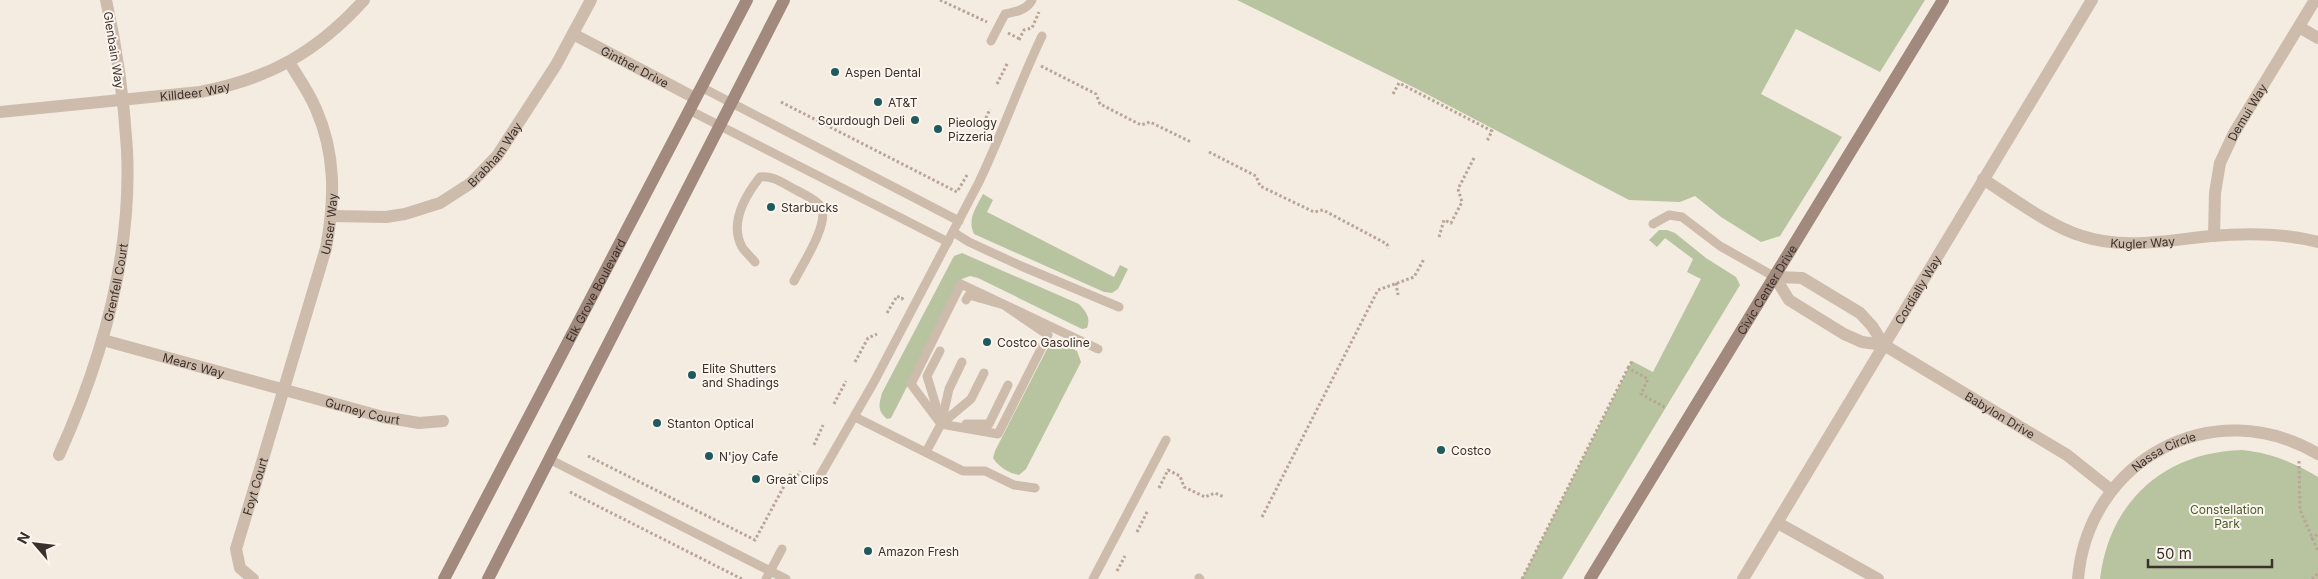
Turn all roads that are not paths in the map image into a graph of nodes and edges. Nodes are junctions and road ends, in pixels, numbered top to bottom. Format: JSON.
{"nodes":[{"id":1,"x":106,"y":0,"type":"edge"},
{"id":2,"x":364,"y":0,"type":"edge"},
{"id":3,"x":591,"y":0,"type":"edge"},
{"id":4,"x":747,"y":0,"type":"edge"},
{"id":5,"x":784,"y":0,"type":"edge"},
{"id":6,"x":1032,"y":0,"type":"edge"},
{"id":7,"x":1943,"y":0,"type":"edge"},
{"id":8,"x":2092,"y":0,"type":"edge"},
{"id":9,"x":2315,"y":0,"type":"edge"},
{"id":10,"x":2299,"y":26,"type":"junction"},
{"id":11,"x":573,"y":34,"type":"junction"},
{"id":12,"x":1042,"y":36,"type":"dead end"},
{"id":13,"x":2318,"y":38,"type":"edge"},
{"id":14,"x":991,"y":40,"type":"dead end"},
{"id":15,"x":289,"y":62,"type":"junction"},
{"id":16,"x":695,"y":98,"type":"junction"},
{"id":17,"x":122,"y":100,"type":"junction"},
{"id":18,"x":732,"y":103,"type":"junction"},
{"id":19,"x":0,"y":112,"type":"edge"},
{"id":20,"x":720,"y":126,"type":"junction"},
{"id":21,"x":1983,"y":178,"type":"junction"},
{"id":22,"x":332,"y":216,"type":"junction"},
{"id":23,"x":959,"y":221,"type":"junction"},
{"id":24,"x":1653,"y":224,"type":"dead end"},
{"id":25,"x":953,"y":232,"type":"junction"},
{"id":26,"x":2214,"y":236,"type":"junction"},
{"id":27,"x":948,"y":242,"type":"junction"},
{"id":28,"x":2318,"y":242,"type":"edge"},
{"id":29,"x":755,"y":262,"type":"dead end"},
{"id":30,"x":1775,"y":277,"type":"junction"},
{"id":31,"x":794,"y":281,"type":"dead end"},
{"id":32,"x":966,"y":300,"type":"dead end"},
{"id":33,"x":1004,"y":305,"type":"junction"},
{"id":34,"x":1119,"y":307,"type":"dead end"},
{"id":35,"x":988,"y":311,"type":"dead end"},
{"id":36,"x":1010,"y":322,"type":"dead end"},
{"id":37,"x":1033,"y":333,"type":"dead end"},
{"id":38,"x":103,"y":340,"type":"junction"},
{"id":39,"x":1884,"y":345,"type":"junction"},
{"id":40,"x":1098,"y":348,"type":"dead end"},
{"id":41,"x":940,"y":351,"type":"dead end"},
{"id":42,"x":962,"y":362,"type":"dead end"},
{"id":43,"x":984,"y":373,"type":"dead end"},
{"id":44,"x":1008,"y":385,"type":"dead end"},
{"id":45,"x":283,"y":389,"type":"junction"},
{"id":46,"x":855,"y":417,"type":"junction"},
{"id":47,"x":442,"y":421,"type":"dead end"},
{"id":48,"x":941,"y":424,"type":"junction"},
{"id":49,"x":1166,"y":440,"type":"dead end"},
{"id":50,"x":926,"y":452,"type":"junction"},
{"id":51,"x":2318,"y":454,"type":"edge"},
{"id":52,"x":59,"y":455,"type":"dead end"},
{"id":53,"x":550,"y":460,"type":"junction"},
{"id":54,"x":817,"y":481,"type":"dead end"},
{"id":55,"x":1035,"y":488,"type":"dead end"},
{"id":56,"x":2111,"y":490,"type":"junction"},
{"id":57,"x":1778,"y":523,"type":"junction"},
{"id":58,"x":782,"y":549,"type":"dead end"},
{"id":59,"x":768,"y":575,"type":"edge"},
{"id":60,"x":253,"y":579,"type":"edge"},
{"id":61,"x":444,"y":579,"type":"edge"},
{"id":62,"x":488,"y":579,"type":"edge"},
{"id":63,"x":786,"y":579,"type":"edge"},
{"id":64,"x":1093,"y":579,"type":"edge"},
{"id":65,"x":1590,"y":579,"type":"edge"},
{"id":66,"x":1743,"y":579,"type":"edge"},
{"id":67,"x":1878,"y":579,"type":"edge"},
{"id":68,"x":2078,"y":579,"type":"edge"}],
"edges":[{"from":1,"to":17,"type":"street","name":"Glenbain Way"},
{"from":2,"to":15,"type":"street","name":"Killdeer Way"},
{"from":3,"to":11,"type":"street","name":"Brabham Way"},
{"from":4,"to":16,"type":"main road","name":"Elk Grove Boulevard"},
{"from":5,"to":18,"type":"main road"},
{"from":6,"to":14,"type":"lane"},
{"from":7,"to":30,"type":"main road","name":"Civic Center Drive"},
{"from":8,"to":21,"type":"street","name":"Cordially Way"},
{"from":9,"to":10,"type":"street","name":"Demui Way"},
{"from":10,"to":13,"type":"street"},
{"from":10,"to":26,"type":"street","name":"Demui Way"},
{"from":11,"to":16,"type":"street","name":"Ginther Drive"},
{"from":11,"to":22,"type":"street","name":"Brabham Way"},
{"from":12,"to":23,"type":"lane"},
{"from":15,"to":17,"type":"street","name":"Killdeer Way"},
{"from":15,"to":22,"type":"street","name":"Unser Way"},
{"from":16,"to":18,"type":"lane"},
{"from":16,"to":20,"type":"lane"},
{"from":16,"to":61,"type":"main road","name":"Elk Grove Boulevard"},
{"from":17,"to":19,"type":"street","name":"Killdeer Way"},
{"from":17,"to":38,"type":"street","name":"Grenfell Court"},
{"from":18,"to":20,"type":"main road"},
{"from":18,"to":23,"type":"lane"},
{"from":20,"to":27,"type":"lane"},
{"from":20,"to":53,"type":"main road"},
{"from":21,"to":26,"type":"street","name":"Kugler Way"},
{"from":21,"to":39,"type":"street","name":"Cordially Way"},
{"from":22,"to":45,"type":"street","name":"Unser Way"},
{"from":23,"to":25,"type":"lane"},
{"from":24,"to":30,"type":"lane"},
{"from":25,"to":27,"type":"lane"},
{"from":25,"to":34,"type":"lane"},
{"from":26,"to":28,"type":"street","name":"Kugler Way"},
{"from":27,"to":46,"type":"lane"},
{"from":29,"to":31,"type":"lane"},
{"from":30,"to":39,"type":"street","name":"Babylon Drive"},
{"from":30,"to":39,"type":"street","name":"Babylon Drive"},
{"from":30,"to":65,"type":"main road","name":"Civic Center Drive"},
{"from":32,"to":33,"type":"lane"},
{"from":33,"to":35,"type":"lane"},
{"from":33,"to":36,"type":"lane"},
{"from":33,"to":37,"type":"lane"},
{"from":33,"to":40,"type":"lane"},
{"from":33,"to":48,"type":"lane"},
{"from":33,"to":48,"type":"lane"},
{"from":38,"to":45,"type":"street","name":"Mears Way"},
{"from":38,"to":52,"type":"street","name":"Grenfell Court"},
{"from":39,"to":56,"type":"street","name":"Babylon Drive"},
{"from":39,"to":57,"type":"street","name":"Cordially Way"},
{"from":41,"to":48,"type":"lane"},
{"from":42,"to":48,"type":"lane"},
{"from":43,"to":48,"type":"lane"},
{"from":44,"to":48,"type":"lane"},
{"from":45,"to":47,"type":"street","name":"Gurney Court"},
{"from":45,"to":60,"type":"street","name":"Foyt Court"},
{"from":46,"to":50,"type":"lane"},
{"from":46,"to":54,"type":"lane"},
{"from":48,"to":50,"type":"lane"},
{"from":49,"to":64,"type":"lane"},
{"from":50,"to":55,"type":"lane"},
{"from":51,"to":56,"type":"street","name":"Nassa Circle"},
{"from":53,"to":59,"type":"lane"},
{"from":53,"to":62,"type":"main road"},
{"from":56,"to":68,"type":"street","name":"Nassa Circle"},
{"from":57,"to":66,"type":"street","name":"Cordially Way"},
{"from":57,"to":67,"type":"street"},
{"from":58,"to":59,"type":"lane"},
{"from":59,"to":63,"type":"lane"}]}
